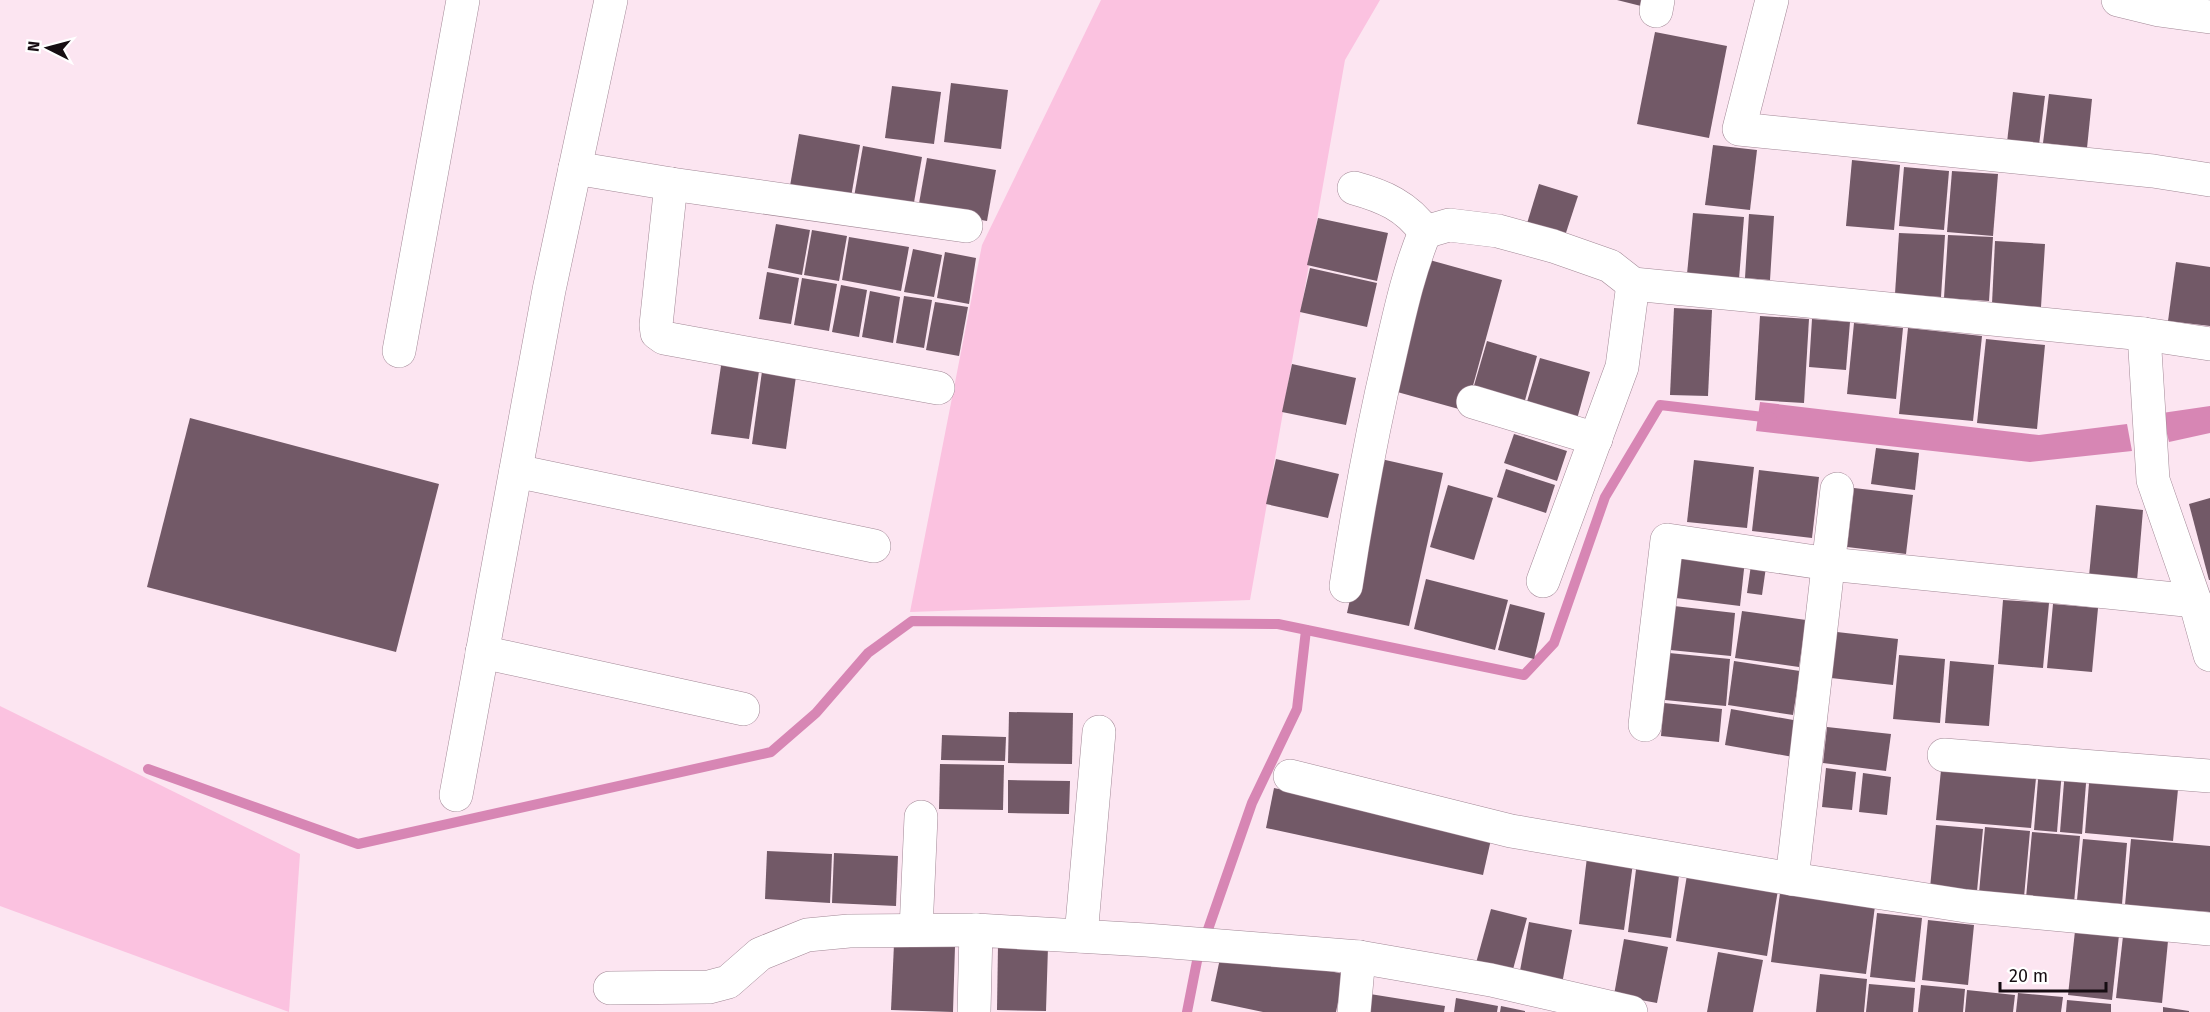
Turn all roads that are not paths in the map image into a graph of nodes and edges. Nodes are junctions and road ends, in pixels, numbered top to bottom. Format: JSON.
{"nodes":[{"id":1,"x":463,"y":0,"type":"edge"},
{"id":2,"x":610,"y":0,"type":"edge"},
{"id":3,"x":1772,"y":0,"type":"edge"},
{"id":4,"x":2118,"y":0,"type":"edge"},
{"id":5,"x":2210,"y":17,"type":"edge"},
{"id":6,"x":574,"y":168,"type":"junction"},
{"id":7,"x":2210,"y":180,"type":"edge"},
{"id":8,"x":671,"y":184,"type":"junction"},
{"id":9,"x":1354,"y":188,"type":"dead end"},
{"id":10,"x":966,"y":226,"type":"dead end"},
{"id":11,"x":1425,"y":232,"type":"junction"},
{"id":12,"x":1633,"y":284,"type":"junction"},
{"id":13,"x":2144,"y":334,"type":"junction"},
{"id":14,"x":2210,"y":344,"type":"edge"},
{"id":15,"x":399,"y":351,"type":"dead end"},
{"id":16,"x":938,"y":388,"type":"dead end"},
{"id":17,"x":1473,"y":402,"type":"dead end"},
{"id":18,"x":1596,"y":439,"type":"junction"},
{"id":19,"x":516,"y":471,"type":"junction"},
{"id":20,"x":1837,"y":489,"type":"dead end"},
{"id":21,"x":874,"y":546,"type":"dead end"},
{"id":22,"x":1829,"y":564,"type":"junction"},
{"id":23,"x":1543,"y":581,"type":"dead end"},
{"id":24,"x":1346,"y":586,"type":"dead end"},
{"id":25,"x":2195,"y":601,"type":"junction"},
{"id":26,"x":482,"y":652,"type":"junction"},
{"id":27,"x":2210,"y":656,"type":"edge"},
{"id":28,"x":742,"y":709,"type":"dead end"},
{"id":29,"x":1645,"y":725,"type":"dead end"},
{"id":30,"x":1099,"y":732,"type":"dead end"},
{"id":31,"x":1944,"y":755,"type":"dead end"},
{"id":32,"x":1290,"y":776,"type":"dead end"},
{"id":33,"x":2210,"y":776,"type":"edge"},
{"id":34,"x":456,"y":795,"type":"dead end"},
{"id":35,"x":921,"y":817,"type":"dead end"},
{"id":36,"x":1792,"y":879,"type":"junction"},
{"id":37,"x":2210,"y":929,"type":"edge"},
{"id":38,"x":916,"y":930,"type":"junction"},
{"id":39,"x":976,"y":930,"type":"junction"},
{"id":40,"x":1081,"y":936,"type":"junction"},
{"id":41,"x":1359,"y":957,"type":"junction"},
{"id":42,"x":610,"y":988,"type":"dead end"},
{"id":43,"x":974,"y":1012,"type":"edge"},
{"id":44,"x":1354,"y":1012,"type":"edge"},
{"id":45,"x":1631,"y":1012,"type":"edge"}],
"edges":[{"from":1,"to":15,"type":"street"},
{"from":2,"to":6,"type":"street"},
{"from":3,"to":7,"type":"street"},
{"from":4,"to":5,"type":"street"},
{"from":6,"to":8,"type":"street"},
{"from":6,"to":19,"type":"street"},
{"from":8,"to":10,"type":"street"},
{"from":8,"to":16,"type":"street"},
{"from":9,"to":11,"type":"street"},
{"from":11,"to":12,"type":"street"},
{"from":11,"to":24,"type":"street"},
{"from":12,"to":13,"type":"street"},
{"from":12,"to":18,"type":"street"},
{"from":13,"to":14,"type":"street"},
{"from":13,"to":25,"type":"street"},
{"from":17,"to":18,"type":"street"},
{"from":18,"to":23,"type":"street"},
{"from":19,"to":21,"type":"street"},
{"from":19,"to":26,"type":"street"},
{"from":20,"to":22,"type":"street"},
{"from":22,"to":25,"type":"street"},
{"from":22,"to":29,"type":"street"},
{"from":22,"to":36,"type":"street"},
{"from":25,"to":27,"type":"street"},
{"from":26,"to":28,"type":"street"},
{"from":26,"to":34,"type":"street"},
{"from":30,"to":40,"type":"street"},
{"from":31,"to":33,"type":"street"},
{"from":32,"to":36,"type":"street"},
{"from":35,"to":38,"type":"street"},
{"from":36,"to":37,"type":"street"},
{"from":38,"to":39,"type":"street"},
{"from":38,"to":42,"type":"street"},
{"from":39,"to":40,"type":"street"},
{"from":39,"to":43,"type":"street"},
{"from":40,"to":41,"type":"street"},
{"from":41,"to":44,"type":"street"},
{"from":41,"to":45,"type":"street"}]}
